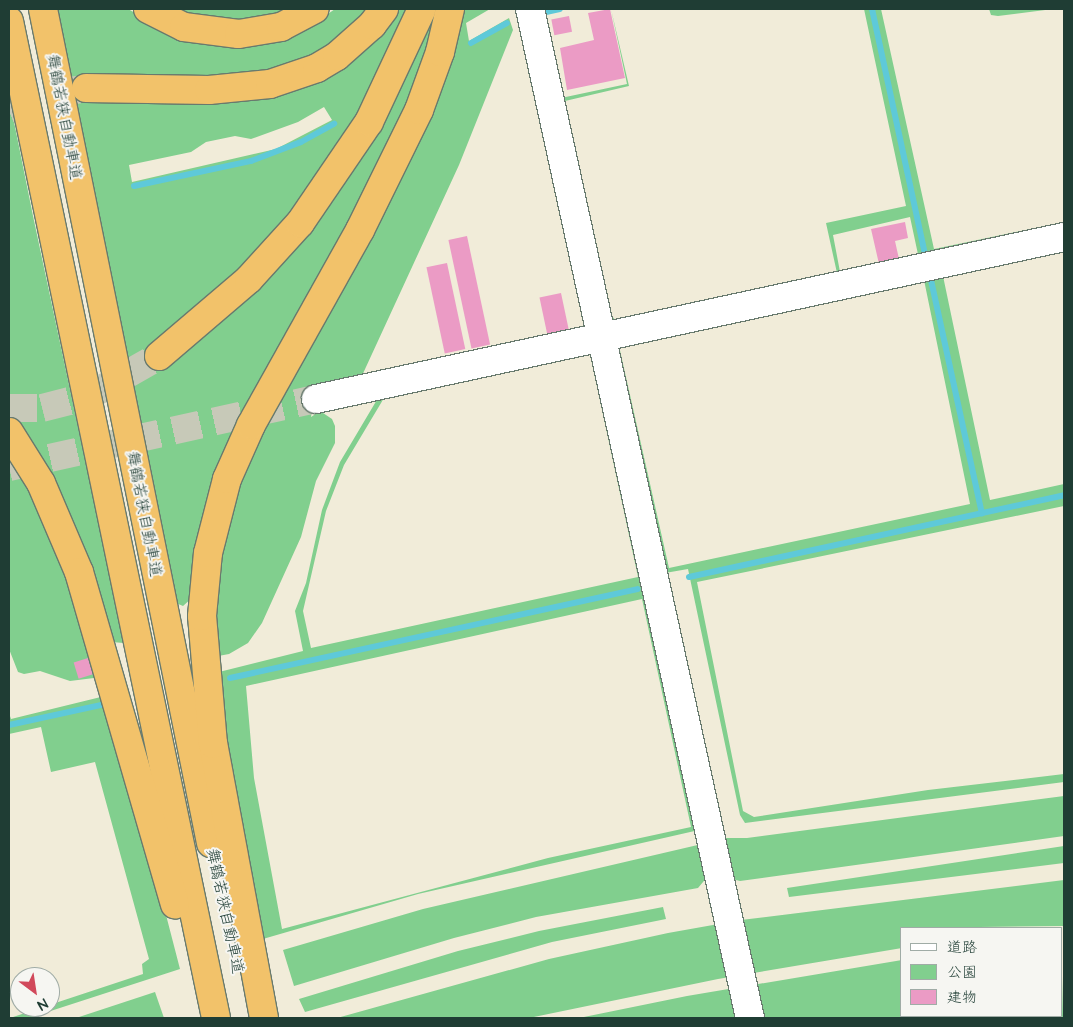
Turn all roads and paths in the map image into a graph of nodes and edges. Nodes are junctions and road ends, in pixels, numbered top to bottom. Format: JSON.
{"nodes":[{"id":1,"x":43,"y":9,"type":"edge"},
{"id":2,"x":148,"y":9,"type":"edge"},
{"id":3,"x":315,"y":9,"type":"edge"},
{"id":4,"x":384,"y":9,"type":"edge"},
{"id":5,"x":422,"y":9,"type":"edge"},
{"id":6,"x":450,"y":9,"type":"edge"},
{"id":7,"x":530,"y":9,"type":"edge"},
{"id":8,"x":9,"y":22,"type":"edge"},
{"id":9,"x":86,"y":88,"type":"tunnel mouth"},
{"id":10,"x":1064,"y":237,"type":"edge"},
{"id":11,"x":602,"y":337,"type":"junction"},
{"id":12,"x":159,"y":356,"type":"tunnel mouth"},
{"id":13,"x":316,"y":399,"type":"tunnel mouth"},
{"id":14,"x":9,"y":432,"type":"edge"},
{"id":15,"x":207,"y":1018,"type":"edge"},
{"id":16,"x":216,"y":1018,"type":"edge"},
{"id":17,"x":247,"y":1018,"type":"edge"},
{"id":18,"x":264,"y":1018,"type":"edge"},
{"id":19,"x":750,"y":1018,"type":"edge"}],
"edges":[{"from":1,"to":17,"type":"highway","name":"舞鶴若狭自動車道"},
{"from":2,"to":3,"type":"highway"},
{"from":4,"to":9,"type":"highway"},
{"from":5,"to":12,"type":"highway"},
{"from":6,"to":18,"type":"highway"},
{"from":7,"to":11,"type":"street"},
{"from":8,"to":16,"type":"highway","name":"舞鶴若狭自動車道"},
{"from":10,"to":11,"type":"street"},
{"from":11,"to":13,"type":"street"},
{"from":11,"to":19,"type":"street"},
{"from":14,"to":15,"type":"highway"}]}
